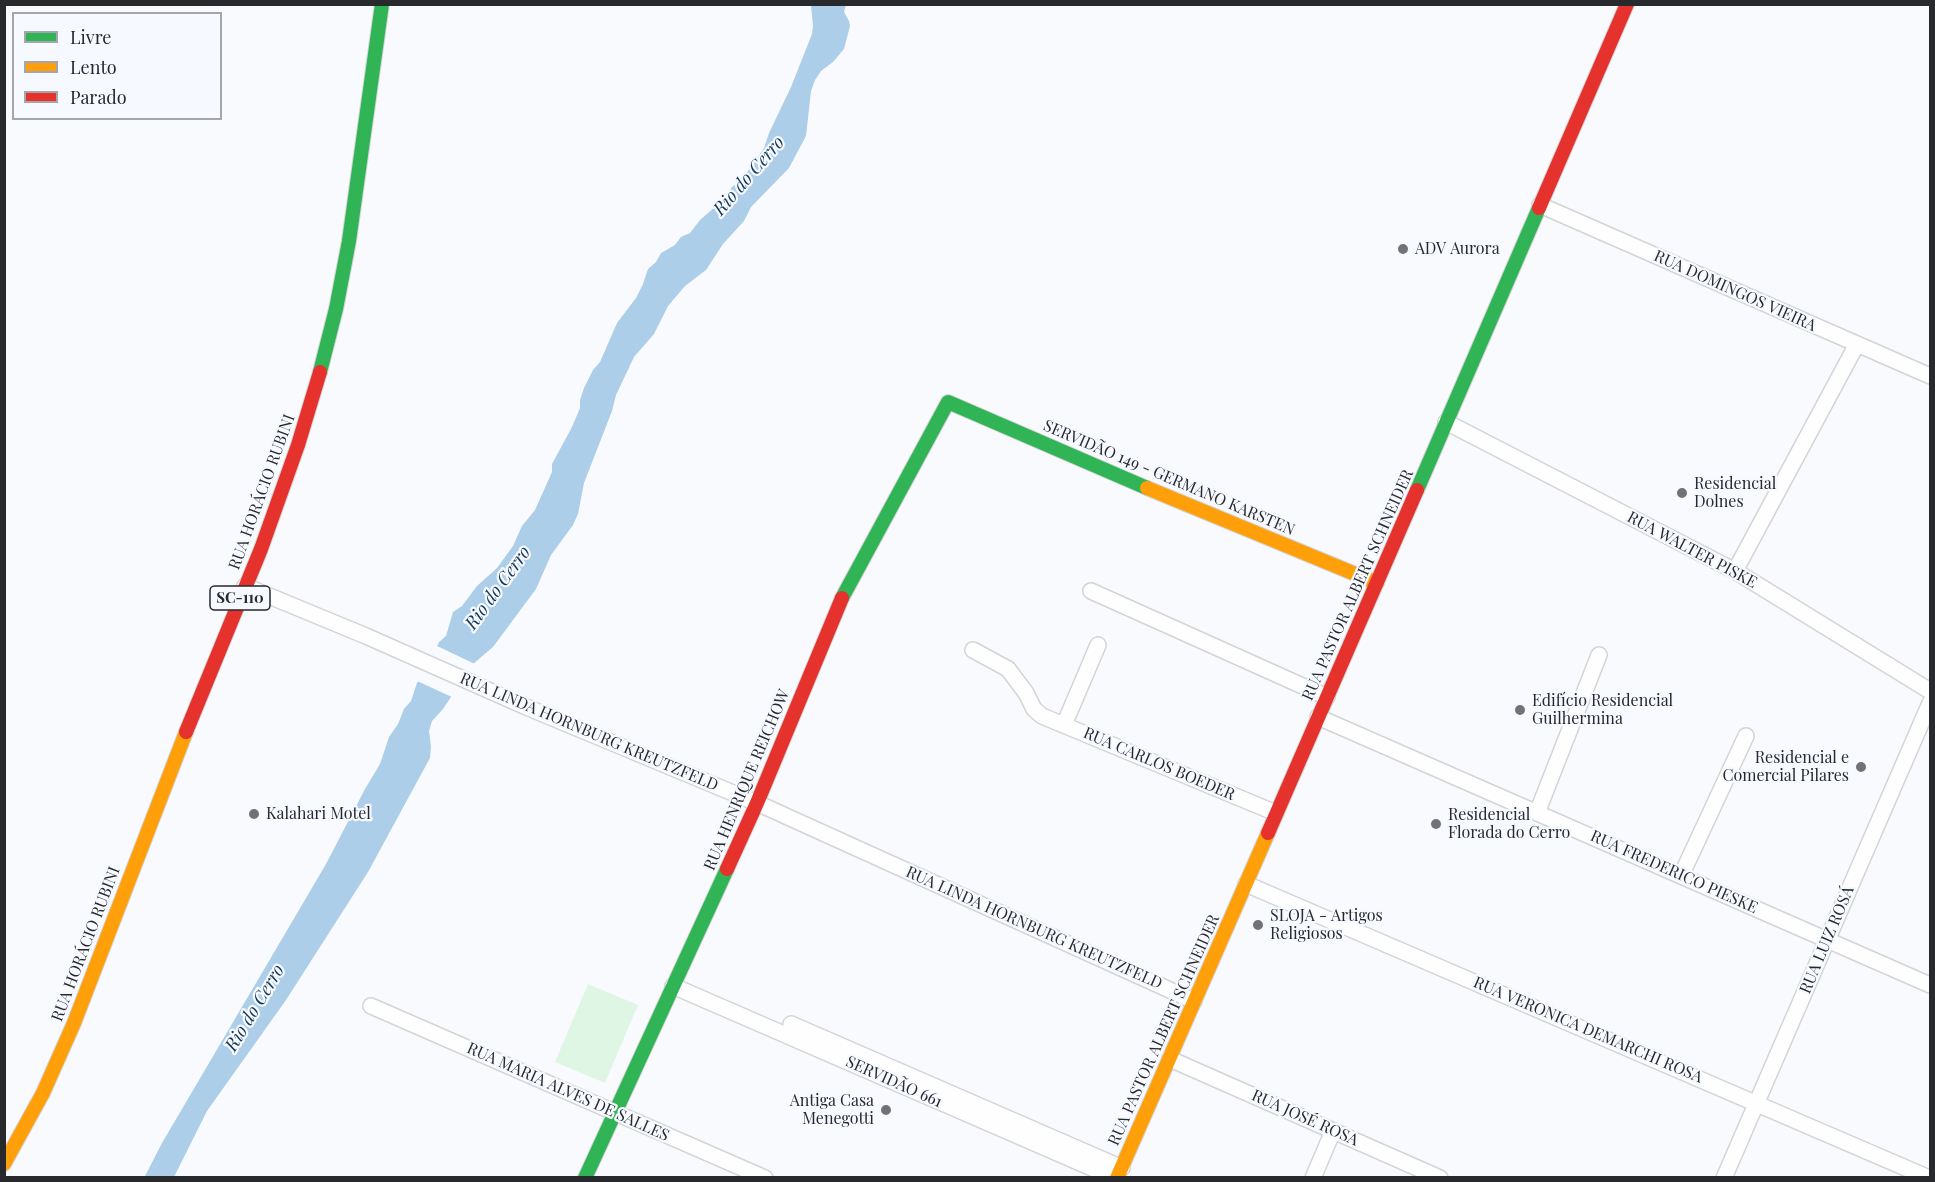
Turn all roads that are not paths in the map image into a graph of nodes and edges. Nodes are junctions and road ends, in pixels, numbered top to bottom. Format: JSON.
{"nodes":[{"id":1,"x":382,"y":4,"type":"edge"},
{"id":2,"x":1627,"y":4,"type":"edge"},
{"id":3,"x":1540,"y":206,"type":"junction"},
{"id":4,"x":1857,"y":344,"type":"junction"},
{"id":5,"x":1930,"y":376,"type":"edge"},
{"id":6,"x":948,"y":402,"type":"joint"},
{"id":7,"x":1446,"y":422,"type":"junction"},
{"id":8,"x":1735,"y":571,"type":"junction"},
{"id":9,"x":1377,"y":583,"type":"junction"},
{"id":10,"x":245,"y":586,"type":"junction"},
{"id":11,"x":1092,"y":591,"type":"dead end"},
{"id":12,"x":1098,"y":645,"type":"dead end"},
{"id":13,"x":973,"y":650,"type":"dead end"},
{"id":14,"x":1599,"y":655,"type":"dead end"},
{"id":15,"x":1930,"y":691,"type":"edge"},
{"id":16,"x":1327,"y":697,"type":"junction"},
{"id":17,"x":1930,"y":703,"type":"edge"},
{"id":18,"x":1318,"y":717,"type":"junction"},
{"id":19,"x":1064,"y":725,"type":"junction"},
{"id":20,"x":1746,"y":736,"type":"dead end"},
{"id":21,"x":757,"y":803,"type":"junction"},
{"id":22,"x":1276,"y":813,"type":"junction"},
{"id":23,"x":1538,"y":813,"type":"junction"},
{"id":24,"x":1681,"y":876,"type":"junction"},
{"id":25,"x":1246,"y":884,"type":"junction"},
{"id":26,"x":1827,"y":939,"type":"junction"},
{"id":27,"x":1930,"y":985,"type":"edge"},
{"id":28,"x":673,"y":986,"type":"junction"},
{"id":29,"x":1194,"y":1001,"type":"junction"},
{"id":30,"x":371,"y":1006,"type":"dead end"},
{"id":31,"x":791,"y":1024,"type":"dead end"},
{"id":32,"x":1170,"y":1059,"type":"junction"},
{"id":33,"x":1756,"y":1103,"type":"junction"},
{"id":34,"x":615,"y":1113,"type":"junction"},
{"id":35,"x":1333,"y":1131,"type":"junction"},
{"id":36,"x":4,"y":1164,"type":"edge"},
{"id":37,"x":1118,"y":1174,"type":"edge"},
{"id":38,"x":585,"y":1178,"type":"edge"},
{"id":39,"x":765,"y":1178,"type":"edge"},
{"id":40,"x":1313,"y":1178,"type":"edge"},
{"id":41,"x":1440,"y":1178,"type":"edge"},
{"id":42,"x":1724,"y":1178,"type":"edge"},
{"id":43,"x":1929,"y":1178,"type":"edge"}],
"edges":[{"from":1,"to":10,"type":"main road","name":"RUA HORÁCIO RUBINI","number":"SC-110"},
{"from":2,"to":3,"type":"main road","name":"RUA PASTOR ALBERT SCHNEIDER"},
{"from":3,"to":4,"type":"street","name":"RUA DOMINGOS VIEIRA"},
{"from":3,"to":7,"type":"main road","name":"RUA PASTOR ALBERT SCHNEIDER"},
{"from":4,"to":5,"type":"street","name":"RUA DOMINGOS VIEIRA"},
{"from":4,"to":8,"type":"street"},
{"from":6,"to":9,"type":"main road","name":"SERVIDÃO 149 - GERMANO KARSTEN"},
{"from":6,"to":21,"type":"main road","name":"RUA HENRIQUE REICHOW"},
{"from":7,"to":8,"type":"street","name":"RUA WALTER PISKE"},
{"from":7,"to":9,"type":"main road","name":"RUA PASTOR ALBERT SCHNEIDER"},
{"from":8,"to":15,"type":"street","name":"RUA WALTER PISKE"},
{"from":9,"to":16,"type":"main road","name":"RUA PASTOR ALBERT SCHNEIDER"},
{"from":10,"to":21,"type":"street","name":"RUA LINDA HORNBURG KREUTZFELD"},
{"from":10,"to":36,"type":"main road","name":"RUA HORÁCIO RUBINI","number":"SC-110"},
{"from":11,"to":16,"type":"street"},
{"from":12,"to":19,"type":"street"},
{"from":13,"to":19,"type":"street","name":"RUA CARLOS BOEDER"},
{"from":14,"to":23,"type":"street"},
{"from":16,"to":18,"type":"main road","name":"RUA PASTOR ALBERT SCHNEIDER"},
{"from":17,"to":26,"type":"street","name":"RUA LUIZ ROSÁ"},
{"from":18,"to":22,"type":"main road","name":"RUA PASTOR ALBERT SCHNEIDER"},
{"from":18,"to":23,"type":"street","name":"RUA FREDERICO PIESKE"},
{"from":19,"to":22,"type":"street","name":"RUA CARLOS BOEDER"},
{"from":20,"to":24,"type":"street"},
{"from":21,"to":28,"type":"main road","name":"RUA HENRIQUE REICHOW"},
{"from":21,"to":29,"type":"street","name":"RUA LINDA HORNBURG KREUTZFELD"},
{"from":22,"to":25,"type":"main road","name":"RUA PASTOR ALBERT SCHNEIDER"},
{"from":23,"to":24,"type":"street","name":"RUA FREDERICO PIESKE"},
{"from":24,"to":26,"type":"street","name":"RUA FREDERICO PIESKE"},
{"from":25,"to":29,"type":"main road","name":"RUA PASTOR ALBERT SCHNEIDER"},
{"from":25,"to":33,"type":"street","name":"RUA VERONICA DEMARCHI ROSA"},
{"from":26,"to":27,"type":"street","name":"RUA FREDERICO PIESKE"},
{"from":26,"to":33,"type":"street","name":"RUA LUIZ ROSÁ"},
{"from":28,"to":34,"type":"main road","name":"RUA HENRIQUE REICHOW"},
{"from":28,"to":37,"type":"street","name":"SERVIDÃO 661"},
{"from":29,"to":32,"type":"main road","name":"RUA PASTOR ALBERT SCHNEIDER"},
{"from":30,"to":34,"type":"street","name":"RUA MARIA ALVES DE SALLES"},
{"from":31,"to":37,"type":"street"},
{"from":32,"to":35,"type":"street","name":"RUA JOSÉ ROSA"},
{"from":32,"to":37,"type":"main road","name":"RUA PASTOR ALBERT SCHNEIDER"},
{"from":33,"to":42,"type":"street","name":"RUA LUIZ ROSÁ"},
{"from":33,"to":43,"type":"street","name":"RUA VERONICA DEMARCHI ROSA"},
{"from":34,"to":38,"type":"main road","name":"RUA HENRIQUE REICHOW"},
{"from":34,"to":39,"type":"street","name":"RUA MARIA ALVES DE SALLES"},
{"from":35,"to":40,"type":"street"},
{"from":35,"to":41,"type":"street","name":"RUA JOSÉ ROSA"}]}
